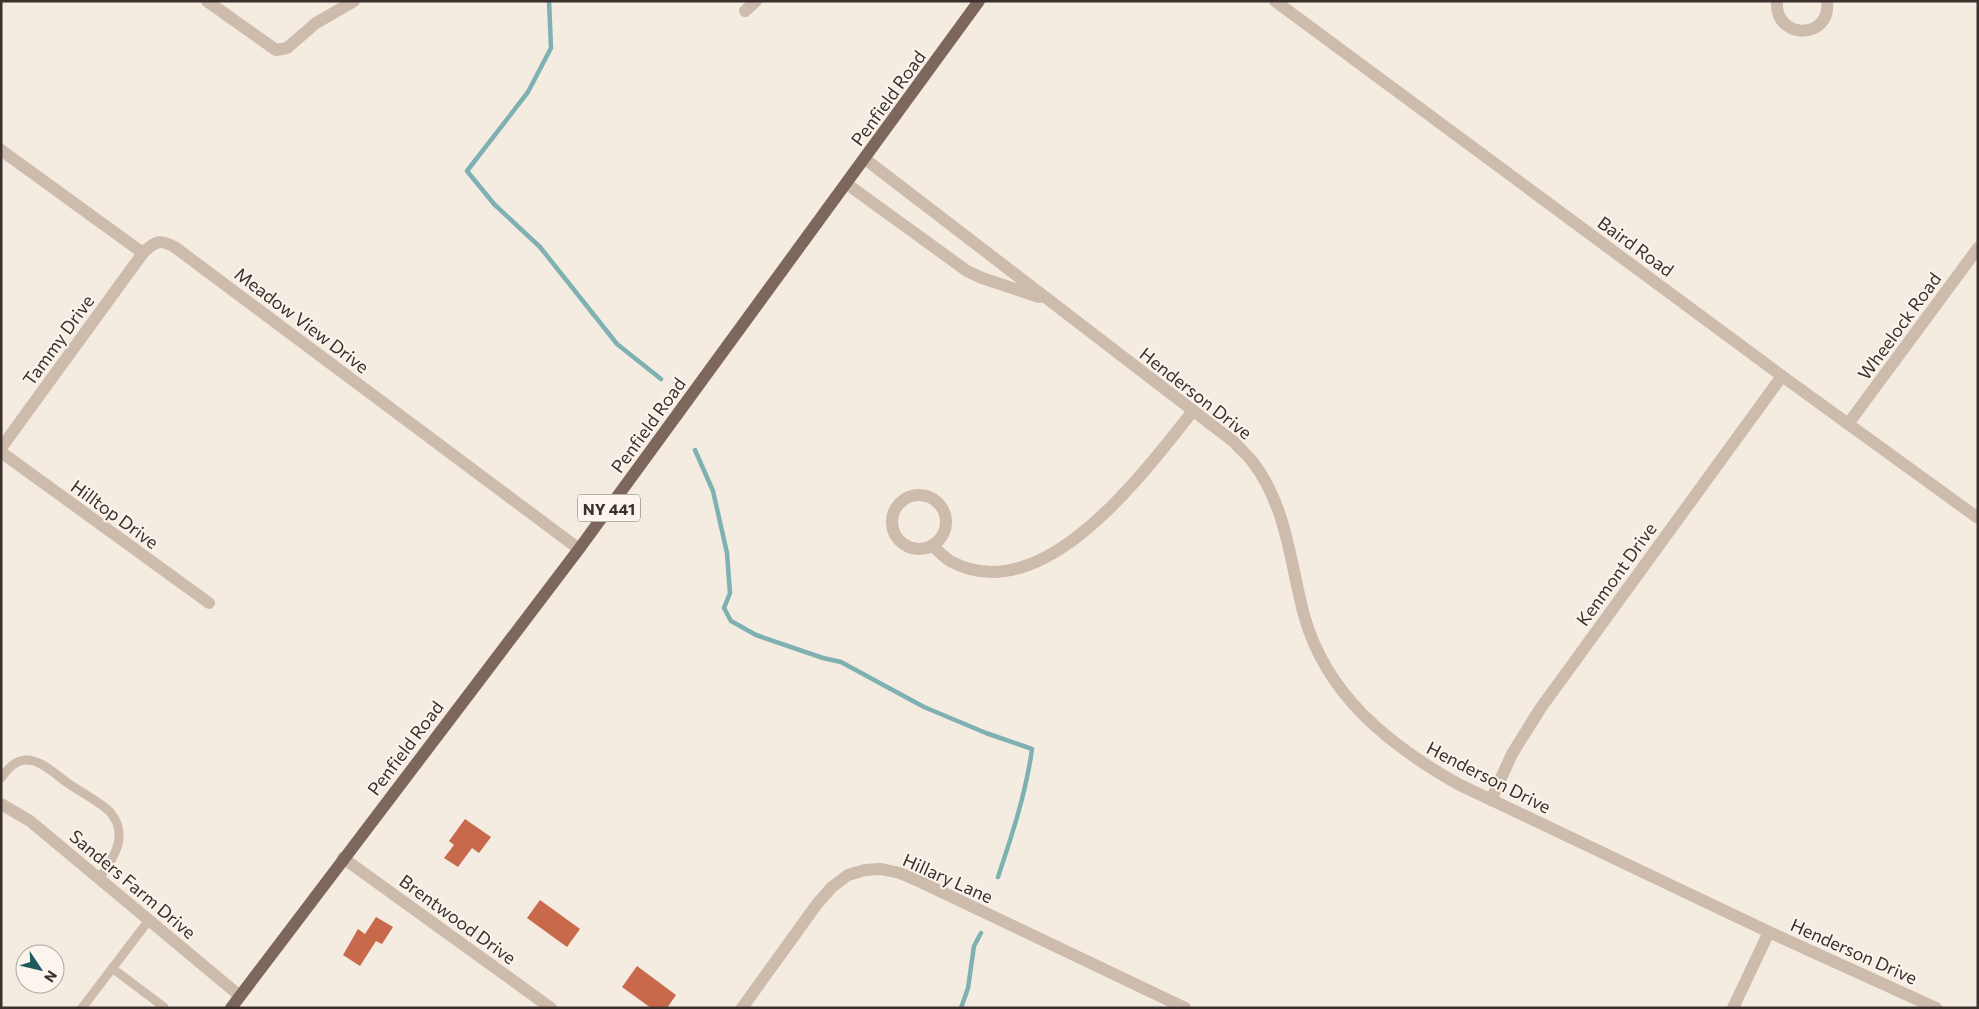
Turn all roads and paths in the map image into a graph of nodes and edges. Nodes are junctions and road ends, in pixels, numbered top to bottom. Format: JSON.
{"nodes":[{"id":1,"x":207,"y":1,"type":"edge"},
{"id":2,"x":354,"y":1,"type":"edge"},
{"id":3,"x":756,"y":1,"type":"edge"},
{"id":4,"x":979,"y":1,"type":"edge"},
{"id":5,"x":1276,"y":1,"type":"edge"},
{"id":6,"x":1777,"y":1,"type":"edge"},
{"id":7,"x":1827,"y":1,"type":"edge"},
{"id":8,"x":745,"y":11,"type":"dead end"},
{"id":9,"x":1,"y":150,"type":"edge"},
{"id":10,"x":865,"y":159,"type":"junction"},
{"id":11,"x":847,"y":184,"type":"junction"},
{"id":12,"x":1978,"y":248,"type":"edge"},
{"id":13,"x":143,"y":253,"type":"junction"},
{"id":14,"x":1049,"y":300,"type":"junction"},
{"id":15,"x":1782,"y":376,"type":"junction"},
{"id":16,"x":1193,"y":411,"type":"junction"},
{"id":17,"x":1848,"y":424,"type":"junction"},
{"id":18,"x":1,"y":448,"type":"edge"},
{"id":19,"x":1,"y":452,"type":"edge"},
{"id":20,"x":1978,"y":518,"type":"edge"},
{"id":21,"x":933,"y":546,"type":"junction"},
{"id":22,"x":579,"y":549,"type":"junction"},
{"id":23,"x":209,"y":603,"type":"dead end"},
{"id":24,"x":1,"y":778,"type":"edge"},
{"id":25,"x":1491,"y":800,"type":"junction"},
{"id":26,"x":1,"y":804,"type":"edge"},
{"id":27,"x":343,"y":858,"type":"junction"},
{"id":28,"x":99,"y":878,"type":"junction"},
{"id":29,"x":149,"y":920,"type":"junction"},
{"id":30,"x":1769,"y":932,"type":"junction"},
{"id":31,"x":112,"y":968,"type":"junction"},
{"id":32,"x":240,"y":996,"type":"junction"},
{"id":33,"x":164,"y":1007,"type":"edge"},
{"id":34,"x":82,"y":1008,"type":"edge"},
{"id":35,"x":231,"y":1008,"type":"edge"},
{"id":36,"x":551,"y":1008,"type":"edge"},
{"id":37,"x":742,"y":1008,"type":"edge"},
{"id":38,"x":1185,"y":1008,"type":"edge"},
{"id":39,"x":1733,"y":1008,"type":"edge"},
{"id":40,"x":1936,"y":1008,"type":"edge"}],
"edges":[{"from":1,"to":2,"type":"street"},
{"from":3,"to":8,"type":"street"},
{"from":4,"to":10,"type":"main road","name":"Penfield Road","number":"NY 441"},
{"from":5,"to":15,"type":"street","name":"Baird Road"},
{"from":6,"to":7,"type":"street"},
{"from":9,"to":13,"type":"street"},
{"from":10,"to":11,"type":"main road","name":"Penfield Road","number":"NY 441"},
{"from":10,"to":14,"type":"street","name":"Henderson Drive"},
{"from":11,"to":14,"type":"street","name":"Henderson Drive"},
{"from":11,"to":22,"type":"main road","name":"Penfield Road","number":"NY 441"},
{"from":12,"to":17,"type":"street","name":"Wheelock Road"},
{"from":13,"to":18,"type":"street","name":"Tammy Drive"},
{"from":13,"to":22,"type":"street","name":"Meadow View Drive"},
{"from":14,"to":16,"type":"street","name":"Henderson Drive"},
{"from":15,"to":17,"type":"street","name":"Baird Road"},
{"from":15,"to":25,"type":"street","name":"Kenmont Drive"},
{"from":16,"to":21,"type":"street"},
{"from":16,"to":25,"type":"street","name":"Henderson Drive"},
{"from":17,"to":20,"type":"street","name":"Baird Road"},
{"from":19,"to":23,"type":"street","name":"Hilltop Drive"},
{"from":21,"to":21,"type":"street"},
{"from":22,"to":27,"type":"main road","name":"Penfield Road","number":"NY 441"},
{"from":24,"to":28,"type":"lane"},
{"from":25,"to":30,"type":"street","name":"Henderson Drive"},
{"from":26,"to":28,"type":"street","name":"Sanders Farm Drive"},
{"from":27,"to":32,"type":"main road","name":"Penfield Road","number":"NY 441"},
{"from":27,"to":36,"type":"street","name":"Brentwood Drive"},
{"from":28,"to":29,"type":"street","name":"Sanders Farm Drive"},
{"from":29,"to":31,"type":"lane"},
{"from":29,"to":32,"type":"street","name":"Sanders Farm Drive"},
{"from":30,"to":39,"type":"street"},
{"from":30,"to":40,"type":"street","name":"Henderson Drive"},
{"from":31,"to":33,"type":"lane"},
{"from":31,"to":34,"type":"lane"},
{"from":32,"to":35,"type":"main road","name":"Penfield Road","number":"NY 441"},
{"from":37,"to":38,"type":"street","name":"Hillary Lane"}]}
